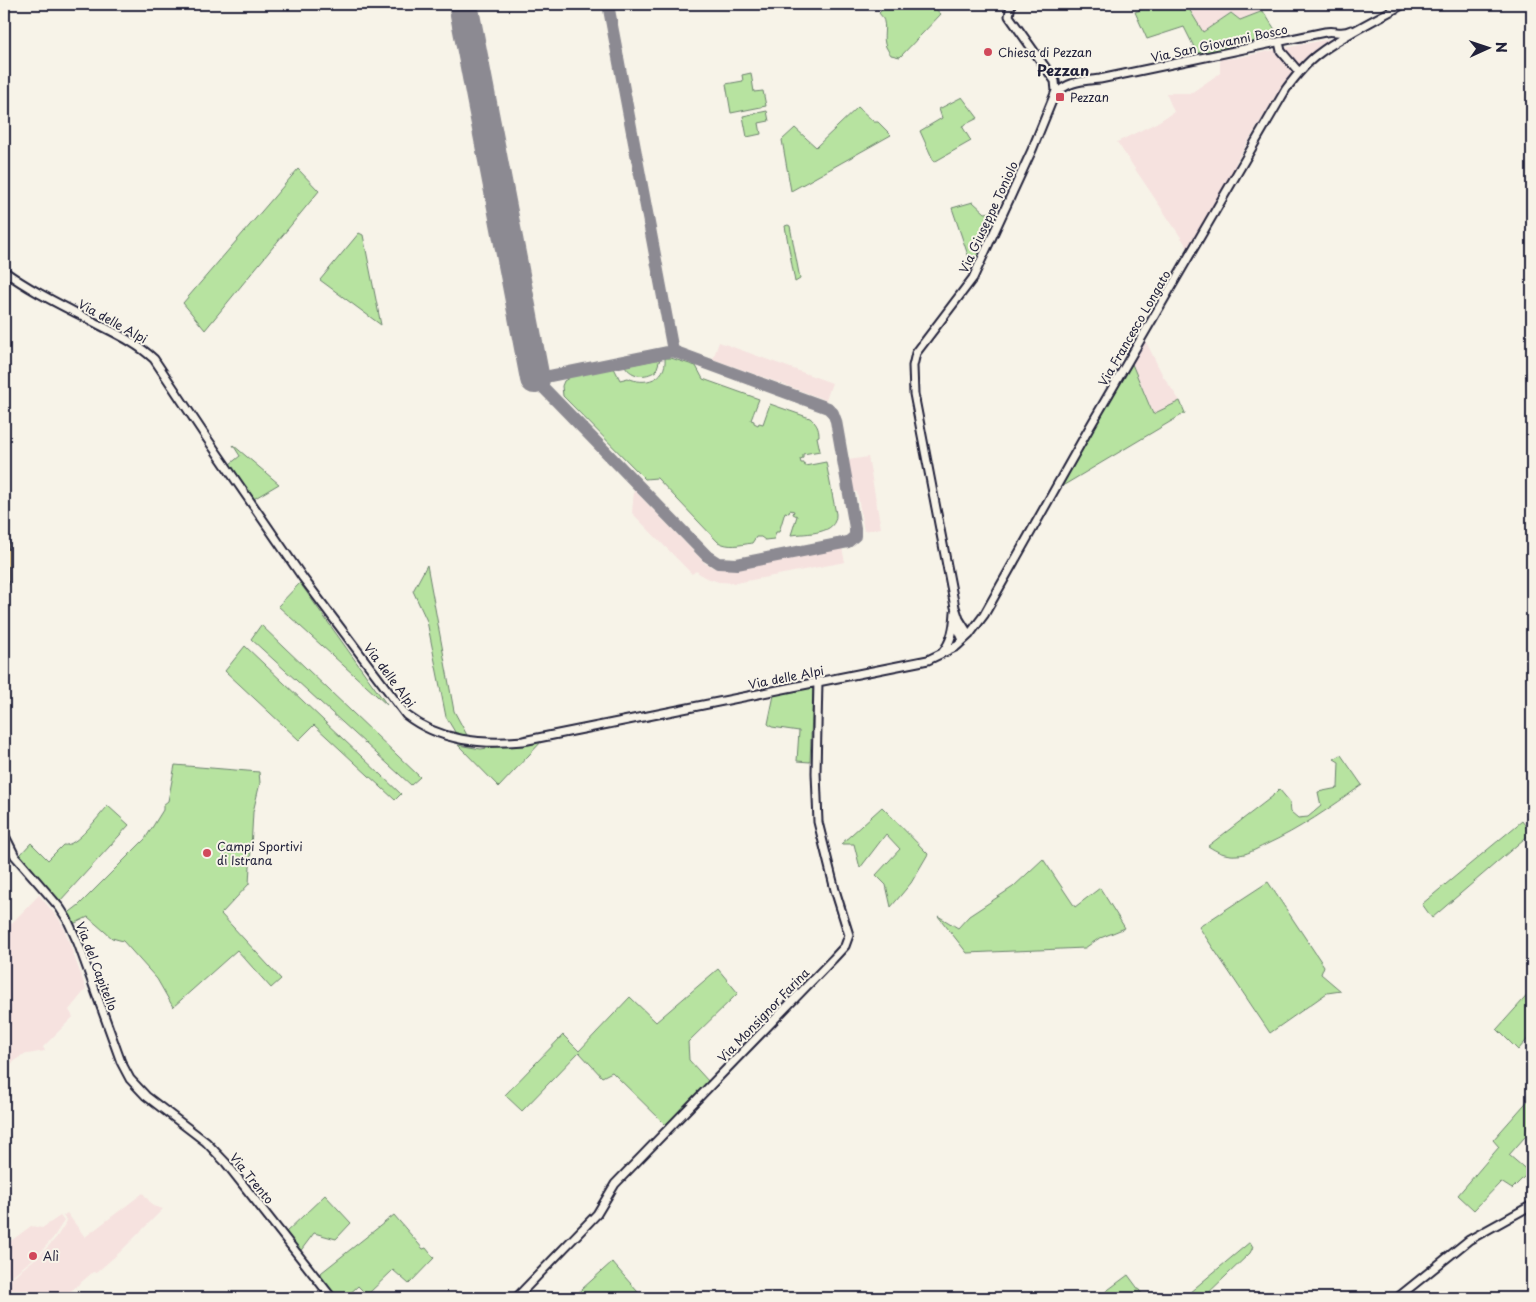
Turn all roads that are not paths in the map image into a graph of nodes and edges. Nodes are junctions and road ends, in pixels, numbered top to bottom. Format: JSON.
{"nodes":[{"id":1,"x":1011,"y":4,"type":"edge"},
{"id":2,"x":1404,"y":4,"type":"edge"},
{"id":3,"x":1368,"y":24,"type":"junction"},
{"id":4,"x":1279,"y":42,"type":"junction"},
{"id":5,"x":1299,"y":72,"type":"junction"},
{"id":6,"x":1064,"y":85,"type":"junction"},
{"id":7,"x":4,"y":272,"type":"edge"},
{"id":8,"x":4,"y":537,"type":"edge"},
{"id":9,"x":4,"y":583,"type":"edge"},
{"id":10,"x":955,"y":607,"type":"junction"},
{"id":11,"x":955,"y":617,"type":"junction"},
{"id":12,"x":963,"y":626,"type":"junction"},
{"id":13,"x":977,"y":626,"type":"junction"},
{"id":14,"x":966,"y":638,"type":"junction"},
{"id":15,"x":936,"y":658,"type":"junction"},
{"id":16,"x":818,"y":682,"type":"junction"},
{"id":17,"x":4,"y":834,"type":"edge"},
{"id":18,"x":138,"y":1088,"type":"joint"},
{"id":19,"x":1532,"y":1205,"type":"edge"},
{"id":20,"x":332,"y":1298,"type":"edge"},
{"id":21,"x":516,"y":1298,"type":"edge"},
{"id":22,"x":1396,"y":1298,"type":"edge"}],
"edges":[{"from":1,"to":6,"type":"street"},
{"from":2,"to":3,"type":"street"},
{"from":3,"to":4,"type":"street","name":"Via San Giovanni Bosco"},
{"from":3,"to":5,"type":"street","name":"Via Francesco Longato"},
{"from":4,"to":5,"type":"street"},
{"from":4,"to":6,"type":"street","name":"Via San Giovanni Bosco"},
{"from":5,"to":13,"type":"street","name":"Via Francesco Longato"},
{"from":6,"to":10,"type":"street","name":"Via Giuseppe Toniolo"},
{"from":7,"to":16,"type":"street","name":"Via delle Alpi"},
{"from":8,"to":9,"type":"main road"},
{"from":10,"to":11,"type":"street","name":"Via Giuseppe Toniolo"},
{"from":10,"to":12,"type":"street","name":"Via Giuseppe Toniolo"},
{"from":11,"to":14,"type":"street"},
{"from":11,"to":15,"type":"street","name":"Via Giuseppe Toniolo"},
{"from":12,"to":13,"type":"street"},
{"from":12,"to":14,"type":"street","name":"Via Giuseppe Toniolo"},
{"from":13,"to":14,"type":"street","name":"Via Francesco Longato"},
{"from":14,"to":15,"type":"street","name":"Via Francesco Longato"},
{"from":15,"to":16,"type":"street","name":"Via delle Alpi"},
{"from":16,"to":21,"type":"street","name":"Via Monsignor Farina"},
{"from":17,"to":18,"type":"street","name":"Via del Capitello"},
{"from":18,"to":20,"type":"street","name":"Via Trento"},
{"from":19,"to":22,"type":"street"}]}
